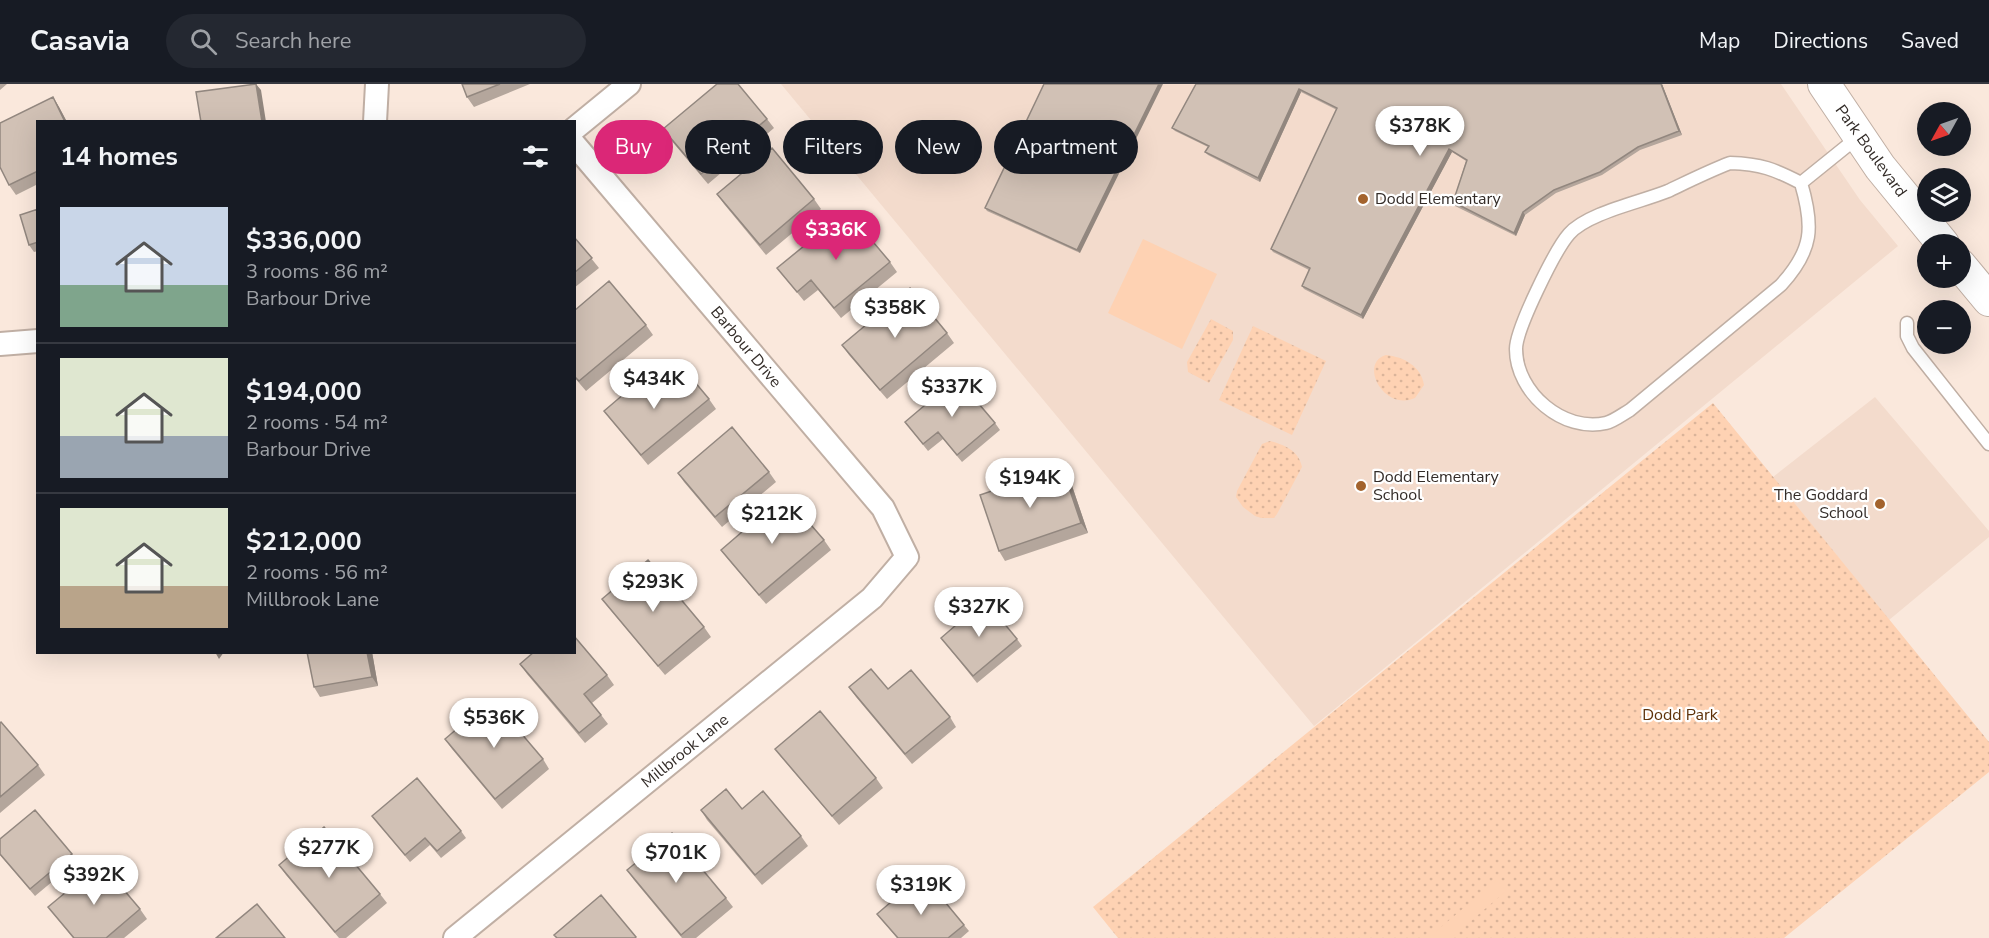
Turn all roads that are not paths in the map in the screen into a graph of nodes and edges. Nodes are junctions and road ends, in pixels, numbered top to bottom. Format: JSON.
{"nodes":[{"id":1,"x":377,"y":84,"type":"edge"},
{"id":2,"x":629,"y":84,"type":"edge"},
{"id":3,"x":1824,"y":84,"type":"edge"},
{"id":4,"x":375,"y":120,"type":"edge"},
{"id":5,"x":576,"y":127,"type":"edge"},
{"id":6,"x":1858,"y":136,"type":"junction"},
{"id":7,"x":576,"y":146,"type":"edge"},
{"id":8,"x":1801,"y":183,"type":"junction"},
{"id":9,"x":1935,"y":234,"type":"edge"},
{"id":10,"x":1971,"y":278,"type":"edge"},
{"id":11,"x":1989,"y":300,"type":"edge"},
{"id":12,"x":1907,"y":323,"type":"dead end"},
{"id":13,"x":36,"y":341,"type":"edge"},
{"id":14,"x":0,"y":344,"type":"edge"},
{"id":15,"x":1989,"y":444,"type":"edge"},
{"id":16,"x":907,"y":557,"type":"joint"},
{"id":17,"x":455,"y":938,"type":"edge"}],
"edges":[{"from":1,"to":4,"type":"street"},
{"from":2,"to":5,"type":"street"},
{"from":3,"to":6,"type":"main road","name":"Park Boulevard"},
{"from":6,"to":8,"type":"lane"},
{"from":6,"to":9,"type":"main road","name":"Park Boulevard"},
{"from":7,"to":16,"type":"street","name":"Barbour Drive"},
{"from":8,"to":8,"type":"lane"},
{"from":10,"to":11,"type":"main road"},
{"from":12,"to":15,"type":"lane"},
{"from":13,"to":14,"type":"street"},
{"from":16,"to":17,"type":"street","name":"Millbrook Lane"}]}
